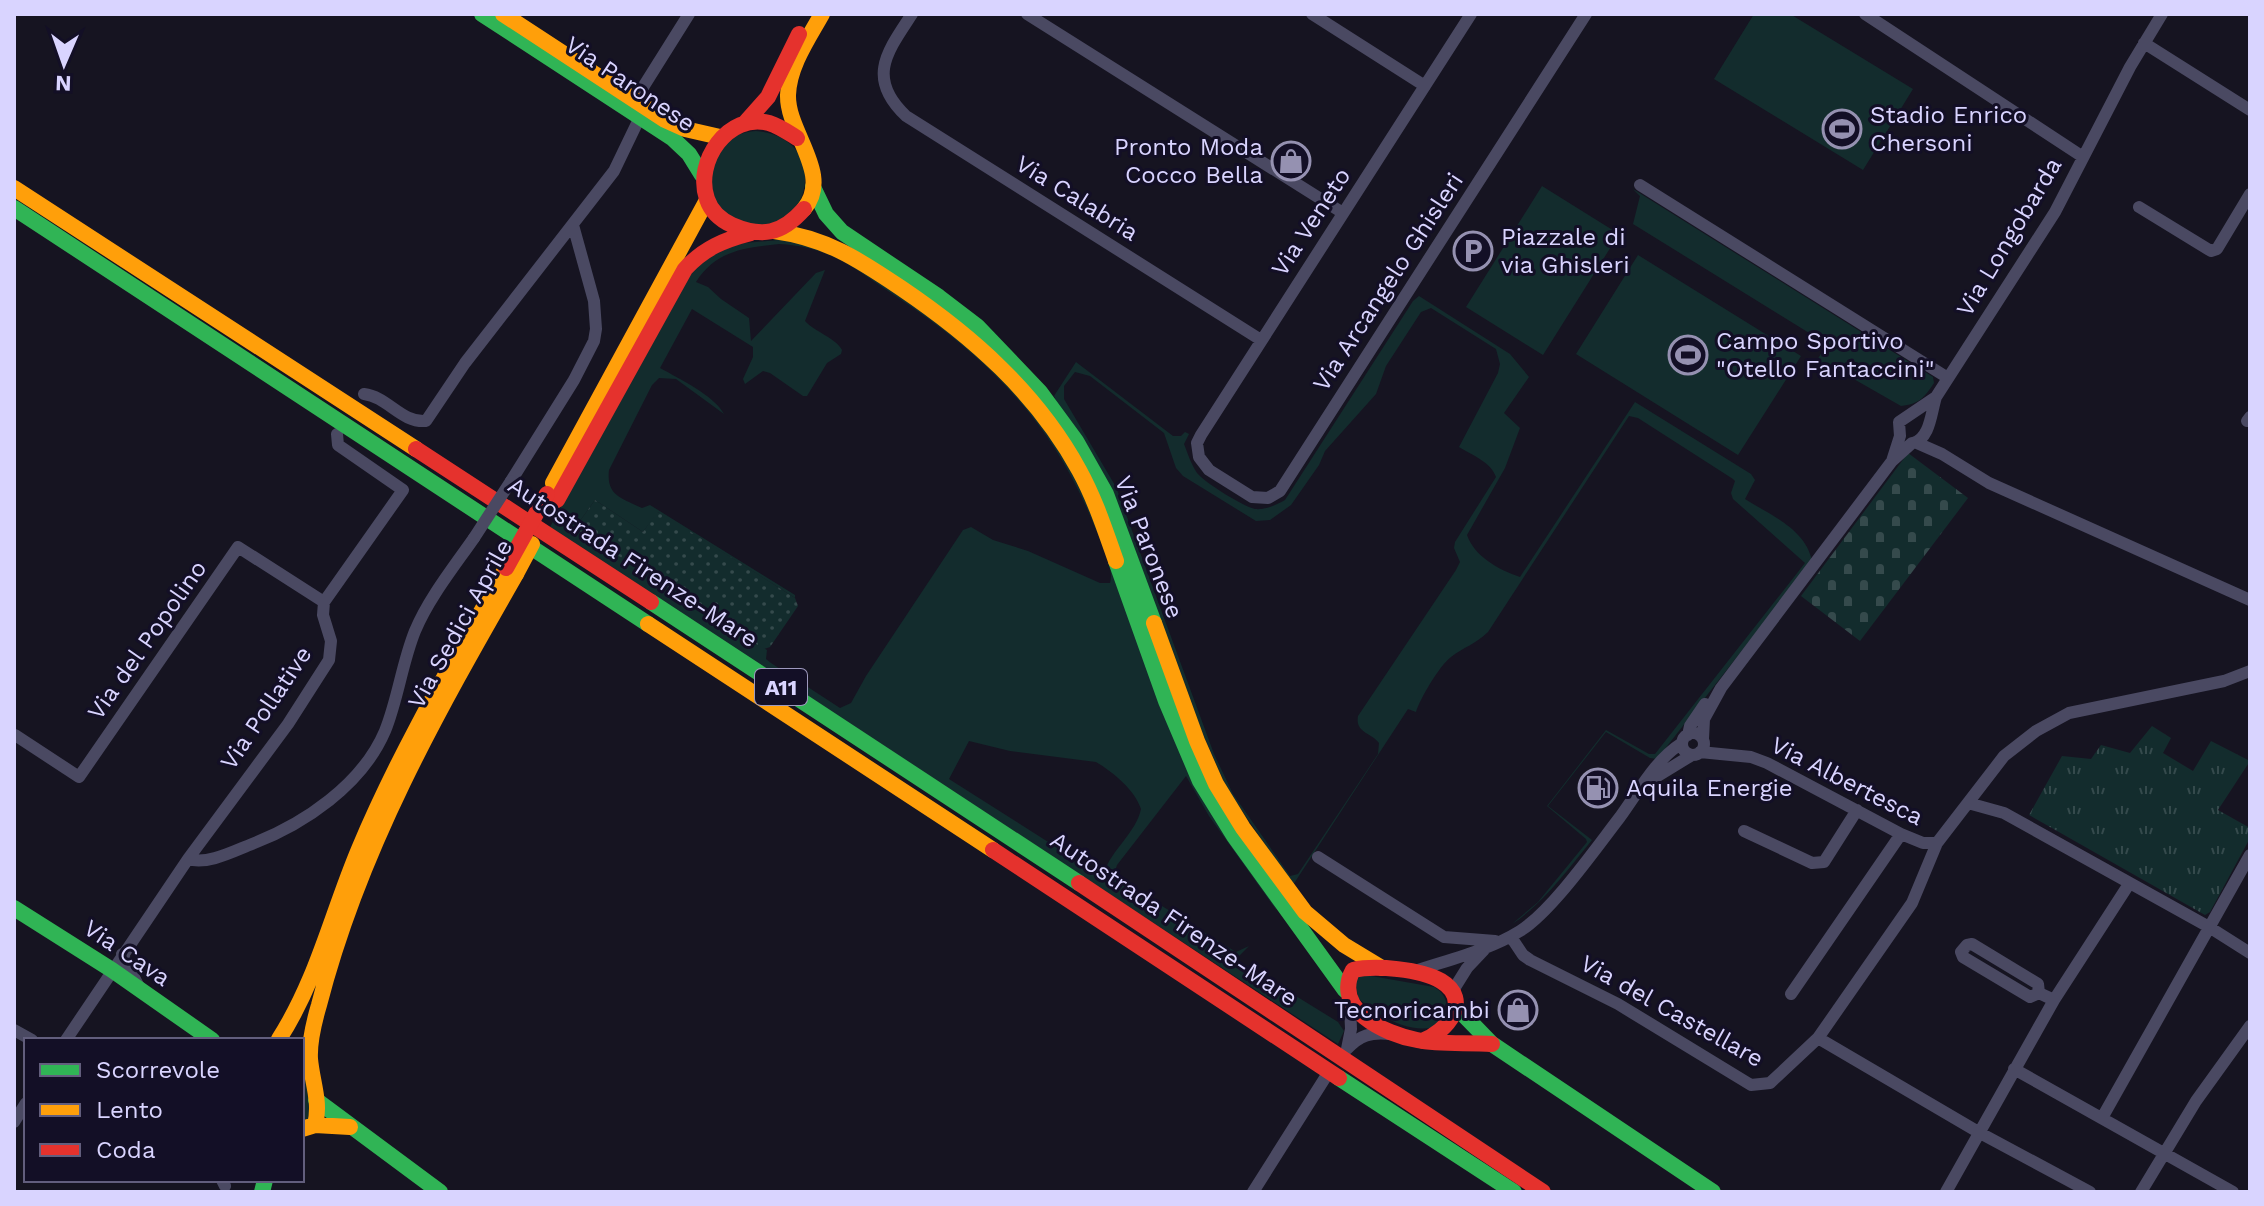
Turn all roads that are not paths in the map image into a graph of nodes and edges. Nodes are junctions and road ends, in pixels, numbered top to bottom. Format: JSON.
{"nodes":[{"id":1,"x":482,"y":14,"type":"edge"},
{"id":2,"x":503,"y":14,"type":"edge"},
{"id":3,"x":689,"y":14,"type":"edge"},
{"id":4,"x":810,"y":14,"type":"edge"},
{"id":5,"x":822,"y":14,"type":"edge"},
{"id":6,"x":1027,"y":14,"type":"edge"},
{"id":7,"x":1312,"y":14,"type":"edge"},
{"id":8,"x":1471,"y":14,"type":"edge"},
{"id":9,"x":1586,"y":14,"type":"edge"},
{"id":10,"x":1865,"y":14,"type":"edge"},
{"id":11,"x":2162,"y":14,"type":"edge"},
{"id":12,"x":910,"y":16,"type":"edge"},
{"id":13,"x":2144,"y":43,"type":"junction"},
{"id":14,"x":1425,"y":86,"type":"junction"},
{"id":15,"x":635,"y":100,"type":"junction"},
{"id":16,"x":2250,"y":110,"type":"edge"},
{"id":17,"x":640,"y":117,"type":"junction"},
{"id":18,"x":744,"y":124,"type":"junction"},
{"id":19,"x":720,"y":137,"type":"junction"},
{"id":20,"x":797,"y":138,"type":"junction"},
{"id":21,"x":2083,"y":157,"type":"junction"},
{"id":22,"x":702,"y":175,"type":"junction"},
{"id":23,"x":1640,"y":185,"type":"dead end"},
{"id":24,"x":813,"y":187,"type":"junction"},
{"id":25,"x":14,"y":188,"type":"edge"},
{"id":26,"x":2250,"y":194,"type":"edge"},
{"id":27,"x":707,"y":200,"type":"junction"},
{"id":28,"x":2139,"y":207,"type":"dead end"},
{"id":29,"x":14,"y":208,"type":"edge"},
{"id":30,"x":1343,"y":213,"type":"junction"},
{"id":31,"x":573,"y":225,"type":"junction"},
{"id":32,"x":774,"y":231,"type":"junction"},
{"id":33,"x":751,"y":233,"type":"junction"},
{"id":34,"x":1261,"y":340,"type":"junction"},
{"id":35,"x":1948,"y":378,"type":"junction"},
{"id":36,"x":364,"y":394,"type":"dead end"},
{"id":37,"x":1936,"y":397,"type":"junction"},
{"id":38,"x":1912,"y":413,"type":"junction"},
{"id":39,"x":1928,"y":427,"type":"junction"},
{"id":40,"x":337,"y":434,"type":"dead end"},
{"id":41,"x":1900,"y":436,"type":"junction"},
{"id":42,"x":1914,"y":443,"type":"junction"},
{"id":43,"x":1942,"y":454,"type":"junction"},
{"id":44,"x":1199,"y":457,"type":"joint"},
{"id":45,"x":1892,"y":461,"type":"junction"},
{"id":46,"x":552,"y":497,"type":"junction"},
{"id":47,"x":511,"y":571,"type":"junction"},
{"id":48,"x":2250,"y":600,"type":"edge"},
{"id":49,"x":324,"y":602,"type":"junction"},
{"id":50,"x":2250,"y":671,"type":"edge"},
{"id":51,"x":1721,"y":688,"type":"junction"},
{"id":52,"x":14,"y":737,"type":"edge"},
{"id":53,"x":1685,"y":739,"type":"junction"},
{"id":54,"x":1698,"y":749,"type":"junction"},
{"id":55,"x":1646,"y":783,"type":"junction"},
{"id":56,"x":1968,"y":803,"type":"junction"},
{"id":57,"x":1857,"y":810,"type":"junction"},
{"id":58,"x":1744,"y":831,"type":"dead end"},
{"id":59,"x":1901,"y":834,"type":"junction"},
{"id":60,"x":1937,"y":843,"type":"junction"},
{"id":61,"x":2250,"y":855,"type":"edge"},
{"id":62,"x":1318,"y":857,"type":"dead end"},
{"id":63,"x":188,"y":859,"type":"junction"},
{"id":64,"x":2129,"y":884,"type":"junction"},
{"id":65,"x":14,"y":908,"type":"edge"},
{"id":66,"x":2209,"y":927,"type":"junction"},
{"id":67,"x":1444,"y":937,"type":"junction"},
{"id":68,"x":1508,"y":938,"type":"junction"},
{"id":69,"x":1486,"y":947,"type":"junction"},
{"id":70,"x":2250,"y":953,"type":"edge"},
{"id":71,"x":122,"y":954,"type":"junction"},
{"id":72,"x":1438,"y":963,"type":"junction"},
{"id":73,"x":2007,"y":964,"type":"junction"},
{"id":74,"x":1382,"y":968,"type":"junction"},
{"id":75,"x":112,"y":970,"type":"junction"},
{"id":76,"x":1409,"y":973,"type":"junction"},
{"id":77,"x":1998,"y":978,"type":"junction"},
{"id":78,"x":141,"y":990,"type":"junction"},
{"id":79,"x":2039,"y":993,"type":"junction"},
{"id":80,"x":1791,"y":994,"type":"dead end"},
{"id":81,"x":1348,"y":998,"type":"junction"},
{"id":82,"x":1454,"y":999,"type":"junction"},
{"id":83,"x":2054,"y":1000,"type":"junction"},
{"id":84,"x":2250,"y":1026,"type":"edge"},
{"id":85,"x":1399,"y":1035,"type":"junction"},
{"id":86,"x":67,"y":1038,"type":"edge"},
{"id":87,"x":209,"y":1038,"type":"edge"},
{"id":88,"x":279,"y":1038,"type":"edge"},
{"id":89,"x":1818,"y":1038,"type":"junction"},
{"id":90,"x":1422,"y":1041,"type":"junction"},
{"id":91,"x":304,"y":1043,"type":"edge"},
{"id":92,"x":1492,"y":1044,"type":"junction"},
{"id":93,"x":2014,"y":1069,"type":"junction"},
{"id":94,"x":1325,"y":1078,"type":"dead end"},
{"id":95,"x":316,"y":1100,"type":"junction"},
{"id":96,"x":2102,"y":1118,"type":"junction"},
{"id":97,"x":350,"y":1127,"type":"junction"},
{"id":98,"x":306,"y":1129,"type":"edge"},
{"id":99,"x":1980,"y":1133,"type":"junction"},
{"id":100,"x":2165,"y":1153,"type":"junction"},
{"id":101,"x":440,"y":1192,"type":"edge"},
{"id":102,"x":1253,"y":1192,"type":"edge"},
{"id":103,"x":1514,"y":1192,"type":"edge"},
{"id":104,"x":1543,"y":1192,"type":"edge"},
{"id":105,"x":1713,"y":1192,"type":"edge"},
{"id":106,"x":1946,"y":1192,"type":"edge"},
{"id":107,"x":2090,"y":1192,"type":"edge"},
{"id":108,"x":2141,"y":1192,"type":"edge"},
{"id":109,"x":2233,"y":1192,"type":"edge"}],
"edges":[{"from":1,"to":17,"type":"main road","name":"Via Paronese"},
{"from":2,"to":15,"type":"main road","name":"Via Paronese"},
{"from":3,"to":15,"type":"street"},
{"from":4,"to":18,"type":"main road"},
{"from":5,"to":20,"type":"main road"},
{"from":6,"to":30,"type":"street"},
{"from":7,"to":14,"type":"street"},
{"from":8,"to":14,"type":"street","name":"Via Veneto"},
{"from":9,"to":44,"type":"street","name":"Via Arcangelo Ghisleri"},
{"from":10,"to":21,"type":"street"},
{"from":11,"to":13,"type":"street","name":"Via Longobarda"},
{"from":12,"to":34,"type":"street","name":"Via Calabria"},
{"from":13,"to":16,"type":"street"},
{"from":13,"to":21,"type":"street","name":"Via Longobarda"},
{"from":14,"to":30,"type":"street","name":"Via Veneto"},
{"from":15,"to":19,"type":"main road","name":"Via Paronese"},
{"from":17,"to":22,"type":"main road","name":"Via Paronese"},
{"from":17,"to":31,"type":"street"},
{"from":18,"to":19,"type":"main road"},
{"from":18,"to":20,"type":"main road"},
{"from":19,"to":22,"type":"main road"},
{"from":20,"to":24,"type":"main road"},
{"from":21,"to":35,"type":"street","name":"Via Longobarda"},
{"from":22,"to":27,"type":"main road"},
{"from":23,"to":35,"type":"street"},
{"from":24,"to":32,"type":"main road"},
{"from":24,"to":74,"type":"main road","name":"Via Paronese"},
{"from":25,"to":104,"type":"main road","name":"Autostrada Firenze-Mare","number":"A11"},
{"from":26,"to":28,"type":"street"},
{"from":27,"to":33,"type":"main road"},
{"from":27,"to":46,"type":"main road","name":"Via Sedici Aprile"},
{"from":29,"to":103,"type":"main road","name":"Autostrada Firenze-Mare","number":"A11"},
{"from":30,"to":34,"type":"street","name":"Via Veneto"},
{"from":31,"to":36,"type":"street"},
{"from":31,"to":63,"type":"street","bridge":true},
{"from":32,"to":33,"type":"main road","name":"Via Sedici Aprile"},
{"from":32,"to":81,"type":"main road","name":"Via Paronese"},
{"from":33,"to":46,"type":"main road","name":"Via Sedici Aprile"},
{"from":34,"to":44,"type":"street","name":"Via Veneto"},
{"from":35,"to":37,"type":"street","name":"Via Longobarda"},
{"from":37,"to":38,"type":"street","name":"Via Longobarda"},
{"from":37,"to":39,"type":"street","name":"Via Longobarda"},
{"from":38,"to":39,"type":"street"},
{"from":38,"to":41,"type":"street","name":"Via Longobarda"},
{"from":39,"to":42,"type":"street","name":"Via Longobarda"},
{"from":39,"to":43,"type":"street"},
{"from":40,"to":49,"type":"street"},
{"from":41,"to":42,"type":"street"},
{"from":41,"to":45,"type":"street"},
{"from":42,"to":43,"type":"street"},
{"from":42,"to":45,"type":"street","name":"Via Longobarda"},
{"from":43,"to":48,"type":"street"},
{"from":45,"to":51,"type":"street"},
{"from":46,"to":47,"type":"main road","name":"Via Sedici Aprile","bridge":true},
{"from":47,"to":88,"type":"main road","name":"Via Sedici Aprile"},
{"from":47,"to":91,"type":"main road","name":"Via Sedici Aprile"},
{"from":49,"to":52,"type":"street","name":"Via del Popolino"},
{"from":49,"to":63,"type":"street","name":"Via Pollative"},
{"from":50,"to":56,"type":"street","name":"Via Albertesca"},
{"from":51,"to":53,"type":"street"},
{"from":51,"to":54,"type":"street"},
{"from":53,"to":54,"type":"street"},
{"from":53,"to":54,"type":"street","name":"Via Albertesca"},
{"from":53,"to":55,"type":"street"},
{"from":54,"to":55,"type":"street"},
{"from":54,"to":57,"type":"street","name":"Via Albertesca"},
{"from":55,"to":68,"type":"street"},
{"from":56,"to":60,"type":"street","name":"Via Albertesca"},
{"from":56,"to":64,"type":"street"},
{"from":57,"to":58,"type":"street"},
{"from":57,"to":59,"type":"street","name":"Via Albertesca"},
{"from":59,"to":60,"type":"street","name":"Via Albertesca"},
{"from":59,"to":80,"type":"street"},
{"from":60,"to":89,"type":"street","name":"Via del Castellare"},
{"from":61,"to":66,"type":"street"},
{"from":62,"to":67,"type":"street"},
{"from":63,"to":71,"type":"street","name":"Via Pollative"},
{"from":64,"to":66,"type":"street"},
{"from":64,"to":83,"type":"street"},
{"from":65,"to":75,"type":"main road","name":"Via Cava"},
{"from":66,"to":70,"type":"street"},
{"from":66,"to":96,"type":"street"},
{"from":67,"to":68,"type":"street"},
{"from":67,"to":72,"type":"street"},
{"from":68,"to":69,"type":"street"},
{"from":68,"to":89,"type":"street","name":"Via del Castellare"},
{"from":69,"to":72,"type":"street"},
{"from":69,"to":82,"type":"street"},
{"from":71,"to":75,"type":"street","name":"Via Pollative"},
{"from":71,"to":78,"type":"street"},
{"from":72,"to":76,"type":"street"},
{"from":73,"to":77,"type":"street"},
{"from":73,"to":77,"type":"street"},
{"from":73,"to":79,"type":"street"},
{"from":74,"to":76,"type":"main road"},
{"from":74,"to":81,"type":"main road"},
{"from":75,"to":78,"type":"main road","name":"Via Cava"},
{"from":75,"to":86,"type":"street","name":"Via Pollative"},
{"from":76,"to":82,"type":"main road"},
{"from":77,"to":79,"type":"street"},
{"from":78,"to":87,"type":"main road","name":"Via Cava"},
{"from":79,"to":83,"type":"street"},
{"from":81,"to":85,"type":"main road"},
{"from":81,"to":85,"type":"street"},
{"from":82,"to":90,"type":"main road"},
{"from":82,"to":92,"type":"main road"},
{"from":83,"to":93,"type":"street"},
{"from":84,"to":100,"type":"street"},
{"from":85,"to":90,"type":"main road"},
{"from":89,"to":99,"type":"street"},
{"from":90,"to":92,"type":"main road"},
{"from":91,"to":95,"type":"main road","name":"Via Sedici Aprile"},
{"from":92,"to":105,"type":"main road"},
{"from":93,"to":96,"type":"street"},
{"from":93,"to":99,"type":"street"},
{"from":94,"to":102,"type":"street"},
{"from":95,"to":97,"type":"main road"},
{"from":95,"to":98,"type":"main road","name":"Via Sedici Aprile"},
{"from":96,"to":100,"type":"street"},
{"from":97,"to":98,"type":"main road"},
{"from":97,"to":101,"type":"main road"},
{"from":99,"to":106,"type":"street"},
{"from":99,"to":107,"type":"street"},
{"from":100,"to":108,"type":"street"},
{"from":100,"to":109,"type":"street"}]}
